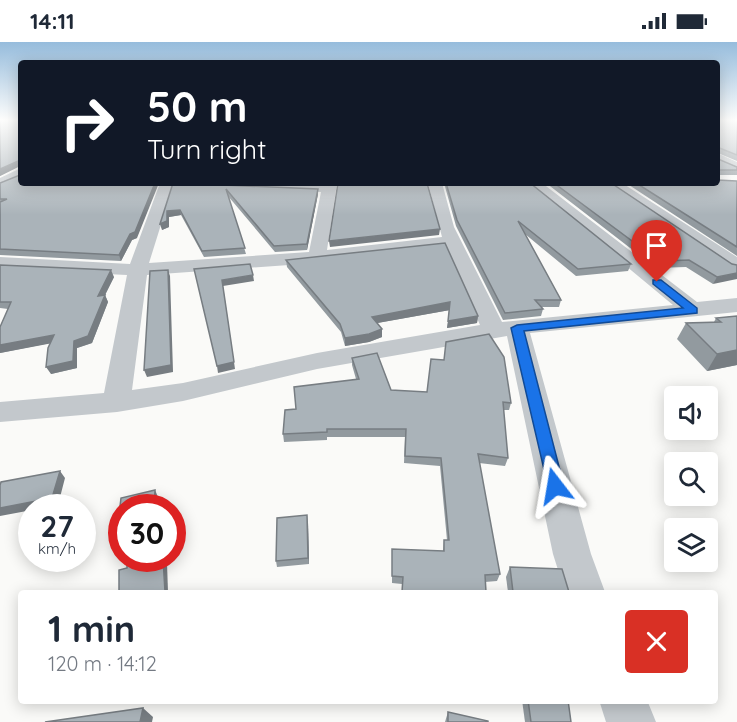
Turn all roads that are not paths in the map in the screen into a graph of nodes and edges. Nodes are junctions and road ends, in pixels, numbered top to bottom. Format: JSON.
{"nodes":[{"id":1,"x":720,"y":158,"type":"edge"},
{"id":2,"x":737,"y":167,"type":"edge"},
{"id":3,"x":18,"y":174,"type":"edge"},
{"id":4,"x":0,"y":175,"type":"edge"},
{"id":5,"x":18,"y":175,"type":"edge"},
{"id":6,"x":0,"y":184,"type":"edge"},
{"id":7,"x":166,"y":186,"type":"edge"},
{"id":8,"x":329,"y":186,"type":"edge"},
{"id":9,"x":436,"y":186,"type":"edge"},
{"id":10,"x":537,"y":186,"type":"edge"},
{"id":11,"x":617,"y":186,"type":"edge"},
{"id":12,"x":454,"y":241,"type":"junction"},
{"id":13,"x":317,"y":257,"type":"junction"},
{"id":14,"x":0,"y":263,"type":"edge"},
{"id":15,"x":737,"y":265,"type":"edge"},
{"id":16,"x":135,"y":270,"type":"junction"},
{"id":17,"x":737,"y":305,"type":"edge"},
{"id":18,"x":693,"y":310,"type":"junction"},
{"id":19,"x":505,"y":329,"type":"junction"},
{"id":20,"x":117,"y":402,"type":"junction"},
{"id":21,"x":0,"y":412,"type":"edge"},
{"id":22,"x":584,"y":590,"type":"edge"},
{"id":23,"x":624,"y":704,"type":"edge"},
{"id":24,"x":631,"y":722,"type":"edge"}],
"edges":[{"from":1,"to":2,"type":"street"},
{"from":3,"to":4,"type":"street"},
{"from":5,"to":6,"type":"street"},
{"from":7,"to":16,"type":"street"},
{"from":8,"to":13,"type":"street"},
{"from":9,"to":12,"type":"street"},
{"from":10,"to":18,"type":"street"},
{"from":11,"to":15,"type":"street"},
{"from":12,"to":13,"type":"street"},
{"from":12,"to":19,"type":"street"},
{"from":13,"to":16,"type":"street"},
{"from":14,"to":16,"type":"street"},
{"from":16,"to":20,"type":"street"},
{"from":17,"to":18,"type":"street"},
{"from":18,"to":19,"type":"street"},
{"from":19,"to":20,"type":"street"},
{"from":19,"to":22,"type":"street"},
{"from":20,"to":21,"type":"street"},
{"from":23,"to":24,"type":"street"}]}
